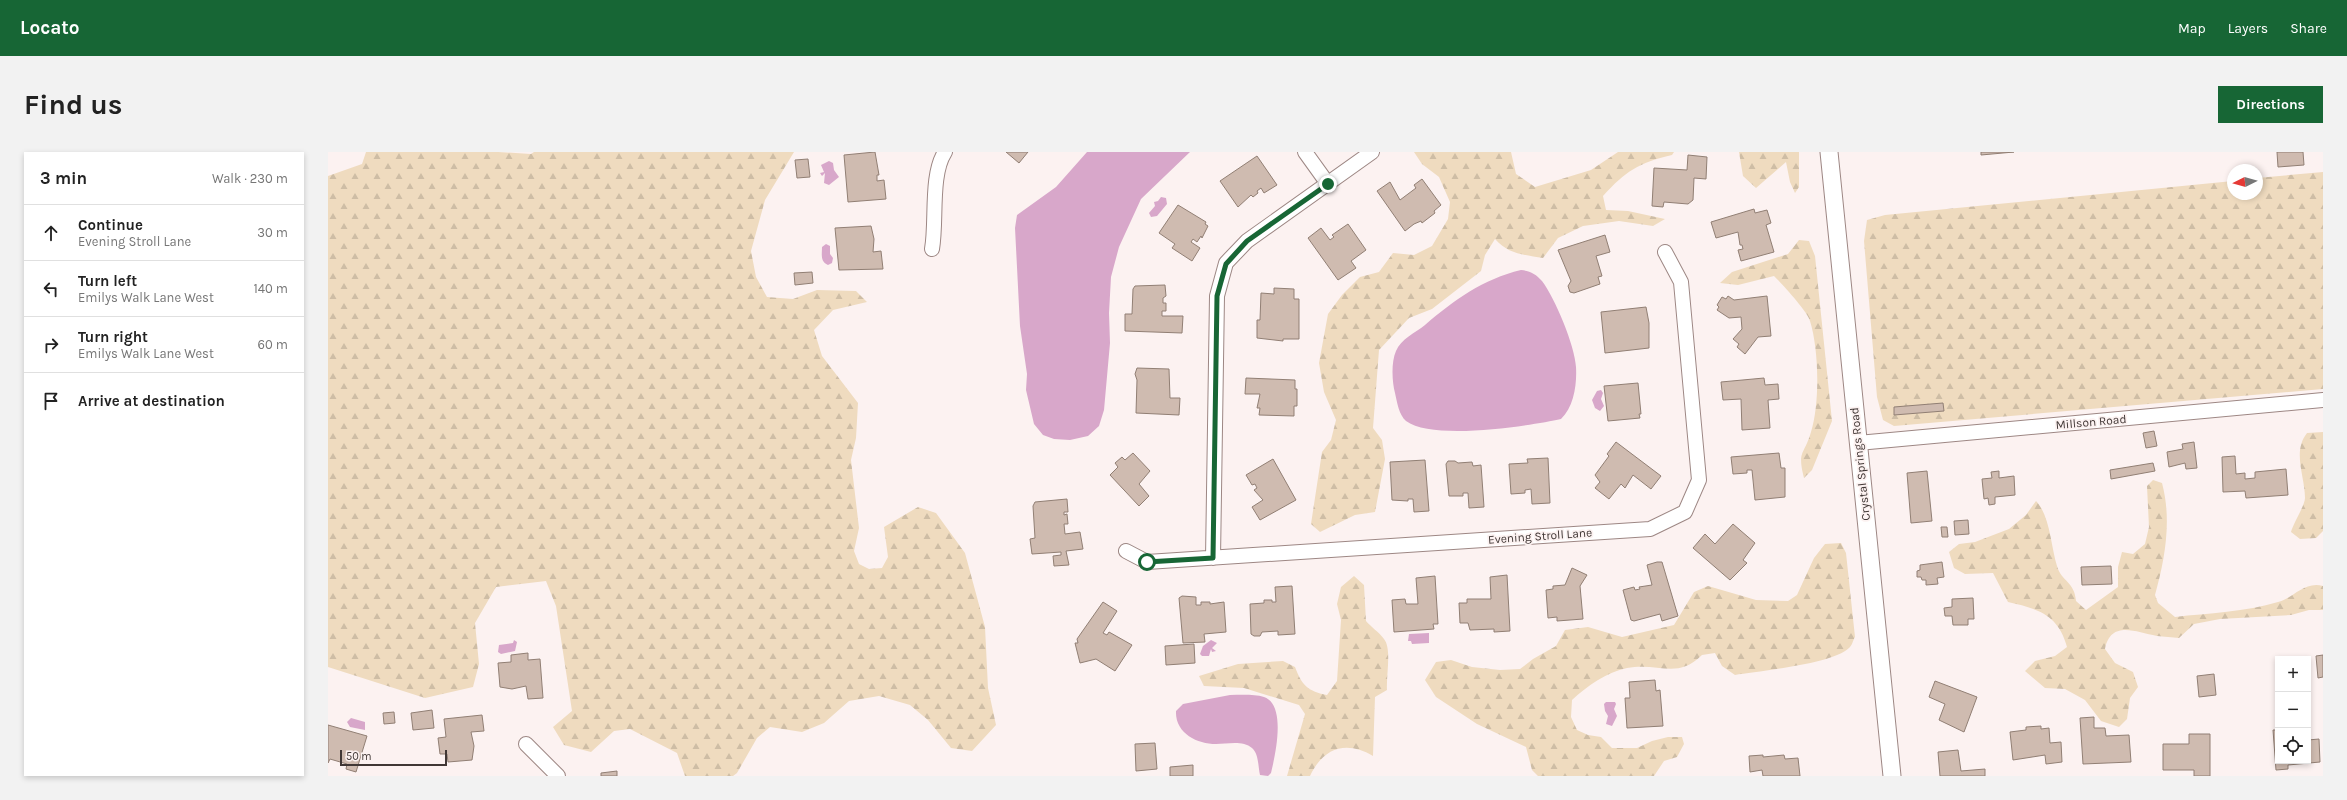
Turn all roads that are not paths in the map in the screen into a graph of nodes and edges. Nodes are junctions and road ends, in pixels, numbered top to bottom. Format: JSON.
{"nodes":[{"id":1,"x":945,"y":152,"type":"edge"},
{"id":2,"x":1305,"y":152,"type":"edge"},
{"id":3,"x":1372,"y":152,"type":"edge"},
{"id":4,"x":1829,"y":152,"type":"edge"},
{"id":5,"x":1328,"y":184,"type":"junction"},
{"id":6,"x":932,"y":249,"type":"dead end"},
{"id":7,"x":1665,"y":252,"type":"dead end"},
{"id":8,"x":2323,"y":400,"type":"edge"},
{"id":9,"x":1858,"y":444,"type":"junction"},
{"id":10,"x":1126,"y":551,"type":"dead end"},
{"id":11,"x":1213,"y":558,"type":"junction"},
{"id":12,"x":526,"y":744,"type":"dead end"},
{"id":13,"x":558,"y":776,"type":"edge"},
{"id":14,"x":1892,"y":776,"type":"edge"}],
"edges":[{"from":1,"to":6,"type":"street"},
{"from":2,"to":5,"type":"street"},
{"from":3,"to":5,"type":"street"},
{"from":4,"to":9,"type":"street","name":"Crystal Springs Road"},
{"from":5,"to":11,"type":"street"},
{"from":7,"to":11,"type":"street","name":"Evening Stroll Lane"},
{"from":8,"to":9,"type":"street","name":"Millson Road"},
{"from":9,"to":14,"type":"street","name":"Crystal Springs Road"},
{"from":10,"to":11,"type":"street","name":"Evening Stroll Lane"},
{"from":12,"to":13,"type":"street"}]}
